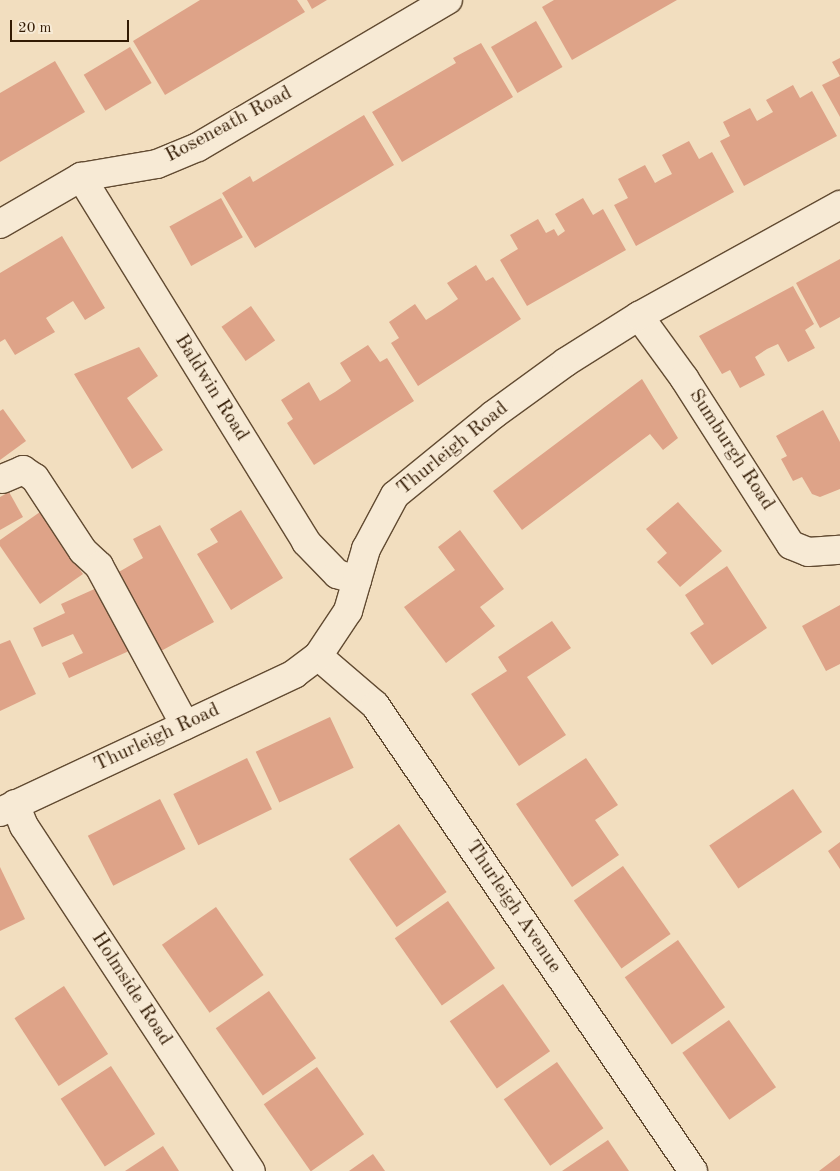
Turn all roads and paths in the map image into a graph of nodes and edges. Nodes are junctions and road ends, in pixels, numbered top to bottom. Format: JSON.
{"nodes":[{"id":1,"x":448,"y":0,"type":"edge"},
{"id":2,"x":81,"y":177,"type":"junction"},
{"id":3,"x":840,"y":205,"type":"edge"},
{"id":4,"x":0,"y":224,"type":"edge"},
{"id":5,"x":639,"y":316,"type":"junction"},
{"id":6,"x":2,"y":479,"type":"dead end"},
{"id":7,"x":840,"y":550,"type":"edge"},
{"id":8,"x":357,"y":580,"type":"junction"},
{"id":9,"x":318,"y":656,"type":"junction"},
{"id":10,"x":185,"y":725,"type":"junction"},
{"id":11,"x":8,"y":808,"type":"edge"},
{"id":12,"x":251,"y":1171,"type":"edge"},
{"id":13,"x":693,"y":1171,"type":"edge"}],
"edges":[{"from":1,"to":2,"type":"street","name":"Roseneath Road"},
{"from":2,"to":4,"type":"street","name":"Roseneath Road"},
{"from":2,"to":8,"type":"street","name":"Baldwin Road"},
{"from":3,"to":5,"type":"street","name":"Thurleigh Road"},
{"from":5,"to":7,"type":"street","name":"Sumburgh Road"},
{"from":5,"to":8,"type":"street","name":"Thurleigh Road"},
{"from":6,"to":10,"type":"street"},
{"from":8,"to":9,"type":"street","name":"Thurleigh Road"},
{"from":9,"to":10,"type":"street","name":"Thurleigh Road"},
{"from":9,"to":13,"type":"street","name":"Thurleigh Avenue"},
{"from":10,"to":11,"type":"street","name":"Thurleigh Road"},
{"from":11,"to":12,"type":"street","name":"Holmside Road"}]}
